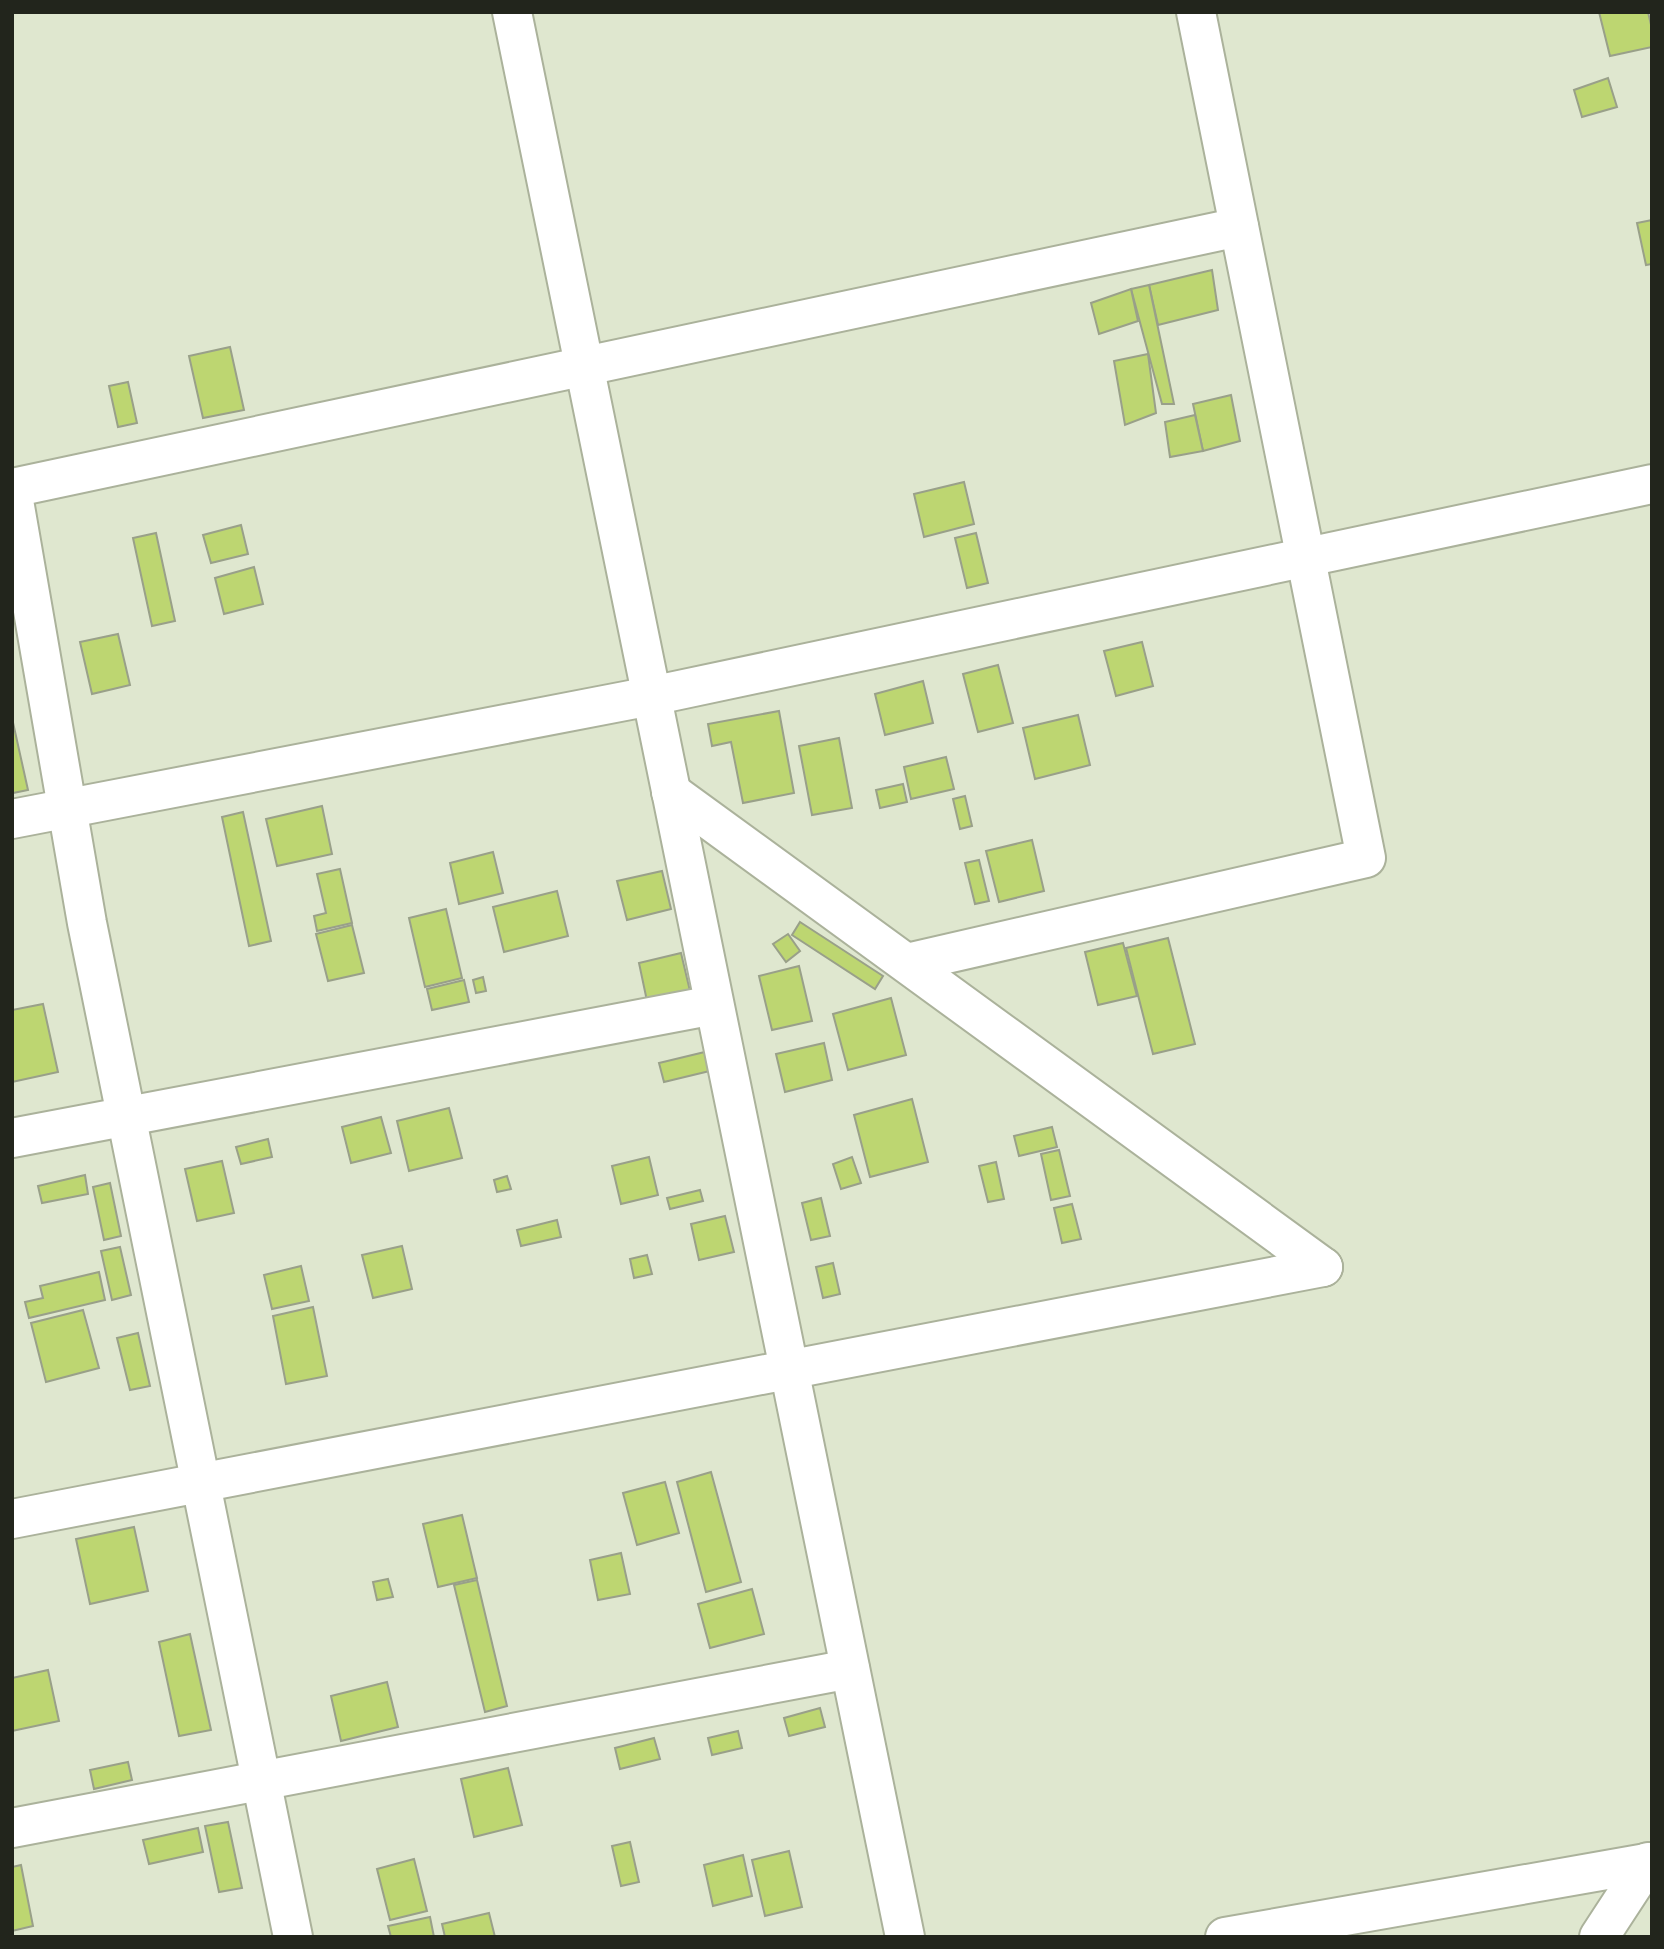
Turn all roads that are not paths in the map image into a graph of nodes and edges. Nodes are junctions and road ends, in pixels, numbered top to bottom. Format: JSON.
{"nodes":[{"id":1,"x":512,"y":12,"type":"edge"},
{"id":2,"x":1196,"y":12,"type":"edge"},
{"id":3,"x":1239,"y":227,"type":"junction"},
{"id":4,"x":584,"y":367,"type":"junction"},
{"id":5,"x":1652,"y":484,"type":"edge"},
{"id":6,"x":12,"y":489,"type":"edge"},
{"id":7,"x":1305,"y":557,"type":"junction"},
{"id":8,"x":651,"y":696,"type":"junction"},
{"id":9,"x":671,"y":792,"type":"junction"},
{"id":10,"x":67,"y":808,"type":"junction"},
{"id":11,"x":12,"y":819,"type":"edge"},
{"id":12,"x":907,"y":964,"type":"junction"},
{"id":13,"x":715,"y":1005,"type":"junction"},
{"id":14,"x":126,"y":1117,"type":"junction"},
{"id":15,"x":12,"y":1139,"type":"edge"},
{"id":16,"x":789,"y":1370,"type":"junction"},
{"id":17,"x":200,"y":1483,"type":"junction"},
{"id":18,"x":12,"y":1519,"type":"edge"},
{"id":19,"x":850,"y":1669,"type":"junction"},
{"id":20,"x":261,"y":1781,"type":"junction"},
{"id":21,"x":12,"y":1828,"type":"edge"},
{"id":22,"x":1650,"y":1862,"type":"edge"},
{"id":23,"x":293,"y":1937,"type":"edge"},
{"id":24,"x":905,"y":1937,"type":"edge"},
{"id":25,"x":1225,"y":1937,"type":"edge"},
{"id":26,"x":1599,"y":1937,"type":"edge"}],
"edges":[{"from":1,"to":4,"type":"street"},
{"from":2,"to":3,"type":"street"},
{"from":3,"to":4,"type":"street"},
{"from":3,"to":7,"type":"street"},
{"from":4,"to":6,"type":"street"},
{"from":4,"to":8,"type":"street"},
{"from":5,"to":7,"type":"street"},
{"from":6,"to":10,"type":"street"},
{"from":7,"to":8,"type":"street"},
{"from":7,"to":12,"type":"street"},
{"from":8,"to":9,"type":"street"},
{"from":8,"to":10,"type":"street"},
{"from":9,"to":12,"type":"street"},
{"from":9,"to":13,"type":"street"},
{"from":10,"to":11,"type":"street"},
{"from":10,"to":14,"type":"street"},
{"from":12,"to":16,"type":"street"},
{"from":13,"to":14,"type":"street"},
{"from":13,"to":16,"type":"street"},
{"from":14,"to":15,"type":"street"},
{"from":14,"to":17,"type":"street"},
{"from":16,"to":17,"type":"street"},
{"from":16,"to":19,"type":"street"},
{"from":17,"to":18,"type":"street"},
{"from":17,"to":20,"type":"street"},
{"from":19,"to":20,"type":"street"},
{"from":19,"to":24,"type":"street"},
{"from":20,"to":21,"type":"street"},
{"from":20,"to":23,"type":"street"},
{"from":22,"to":25,"type":"street"},
{"from":22,"to":26,"type":"street"}]}
